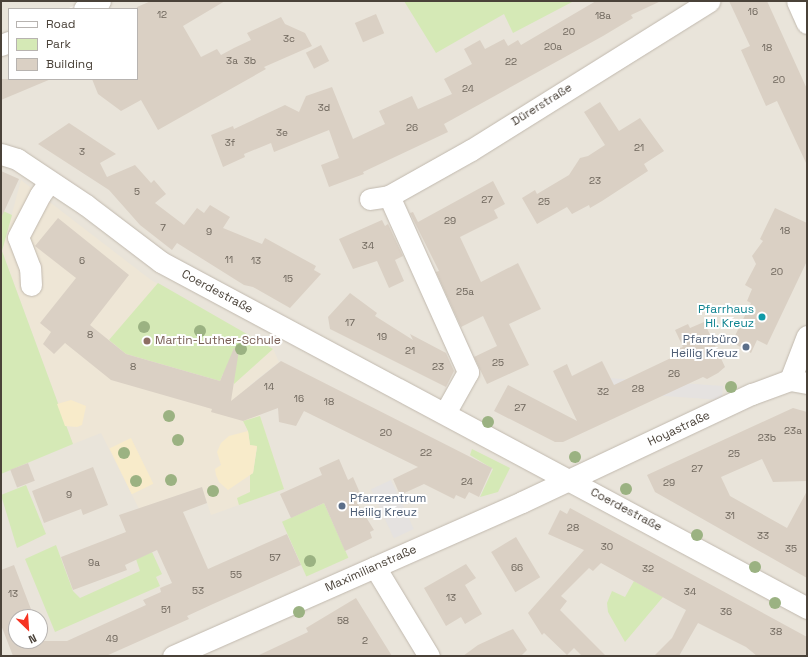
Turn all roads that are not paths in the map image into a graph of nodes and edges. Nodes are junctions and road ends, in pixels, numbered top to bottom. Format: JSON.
{"nodes":[{"id":1,"x":100,"y":1,"type":"edge"},
{"id":2,"x":710,"y":1,"type":"edge"},
{"id":3,"x":796,"y":1,"type":"edge"},
{"id":4,"x":86,"y":8,"type":"edge"},
{"id":5,"x":807,"y":23,"type":"edge"},
{"id":6,"x":1,"y":154,"type":"edge"},
{"id":7,"x":49,"y":182,"type":"junction"},
{"id":8,"x":31,"y":285,"type":"dead end"},
{"id":9,"x":807,"y":336,"type":"edge"},
{"id":10,"x":798,"y":381,"type":"edge"},
{"id":11,"x":445,"y":413,"type":"junction"},
{"id":12,"x":569,"y":480,"type":"junction"},
{"id":13,"x":375,"y":567,"type":"junction"},
{"id":14,"x":807,"y":608,"type":"edge"},
{"id":15,"x":173,"y":656,"type":"edge"},
{"id":16,"x":429,"y":656,"type":"edge"}],
"edges":[{"from":1,"to":4,"type":"street"},
{"from":2,"to":11,"type":"street","name":"Dürerstraße"},
{"from":3,"to":5,"type":"street"},
{"from":6,"to":7,"type":"street","name":"Coerdestraße"},
{"from":7,"to":8,"type":"street"},
{"from":7,"to":11,"type":"street","name":"Coerdestraße"},
{"from":9,"to":10,"type":"street","name":"Hoyastraße"},
{"from":10,"to":12,"type":"street","name":"Hoyastraße"},
{"from":11,"to":12,"type":"street","name":"Coerdestraße"},
{"from":12,"to":13,"type":"street","name":"Maximilianstraße"},
{"from":12,"to":14,"type":"street","name":"Coerdestraße"},
{"from":13,"to":15,"type":"street","name":"Maximilianstraße"},
{"from":13,"to":16,"type":"street"}]}
